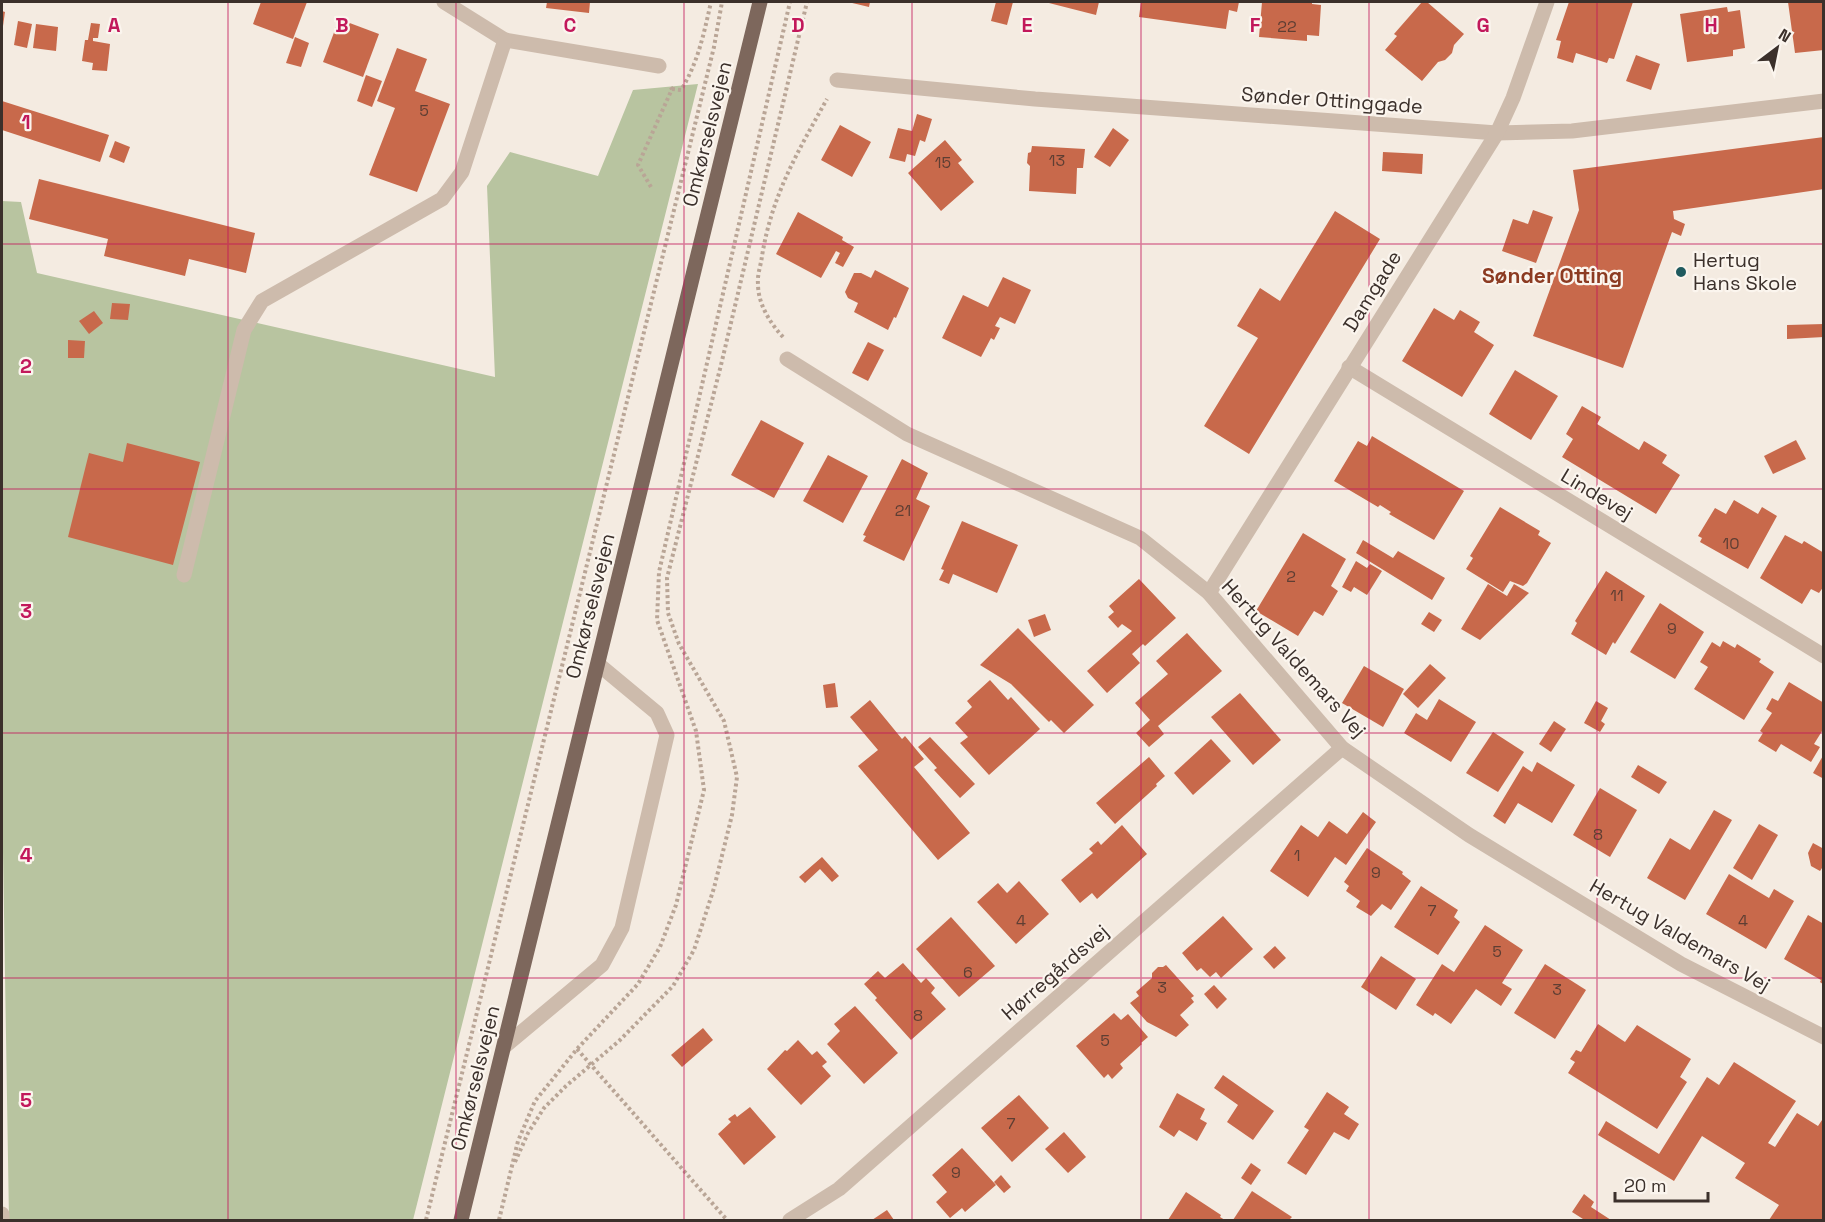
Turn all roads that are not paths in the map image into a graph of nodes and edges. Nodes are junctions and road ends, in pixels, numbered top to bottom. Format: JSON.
{"nodes":[{"id":1,"x":444,"y":2,"type":"edge"},
{"id":2,"x":760,"y":2,"type":"edge"},
{"id":3,"x":1547,"y":2,"type":"edge"},
{"id":4,"x":505,"y":40,"type":"junction"},
{"id":5,"x":659,"y":66,"type":"road end"},
{"id":6,"x":837,"y":80,"type":"road end"},
{"id":7,"x":1824,"y":101,"type":"edge"},
{"id":8,"x":1497,"y":133,"type":"junction"},
{"id":9,"x":787,"y":359,"type":"road end"},
{"id":10,"x":1349,"y":367,"type":"junction"},
{"id":11,"x":184,"y":575,"type":"dead end"},
{"id":12,"x":1209,"y":593,"type":"junction"},
{"id":13,"x":1824,"y":656,"type":"edge"},
{"id":14,"x":598,"y":664,"type":"junction"},
{"id":15,"x":1342,"y":748,"type":"junction"},
{"id":16,"x":1824,"y":1037,"type":"edge"},
{"id":17,"x":505,"y":1046,"type":"junction"},
{"id":18,"x":2,"y":1214,"type":"edge"},
{"id":19,"x":2,"y":1221,"type":"edge"},
{"id":20,"x":461,"y":1221,"type":"edge"},
{"id":21,"x":790,"y":1221,"type":"edge"}],
"edges":[{"from":1,"to":4,"type":"street"},
{"from":2,"to":14,"type":"main road","name":"Omkørselsvejen"},
{"from":3,"to":8,"type":"street","name":"Damgade"},
{"from":4,"to":5,"type":"street"},
{"from":4,"to":11,"type":"street"},
{"from":6,"to":8,"type":"street","name":"Sønder Ottinggade"},
{"from":7,"to":8,"type":"street","name":"Sønder Ottinggade"},
{"from":8,"to":10,"type":"street","name":"Damgade"},
{"from":9,"to":12,"type":"street","name":"Hertug Valdemars Vej"},
{"from":10,"to":12,"type":"street","name":"Damgade"},
{"from":10,"to":13,"type":"street","name":"Lindevej"},
{"from":12,"to":15,"type":"street","name":"Hertug Valdemars Vej"},
{"from":14,"to":17,"type":"main road","name":"Omkørselsvejen"},
{"from":14,"to":17,"type":"street"},
{"from":15,"to":16,"type":"street","name":"Hertug Valdemars Vej"},
{"from":15,"to":21,"type":"street","name":"Hørregårdsvej"},
{"from":17,"to":20,"type":"main road","name":"Omkørselsvejen"},
{"from":18,"to":19,"type":"street"}]}
